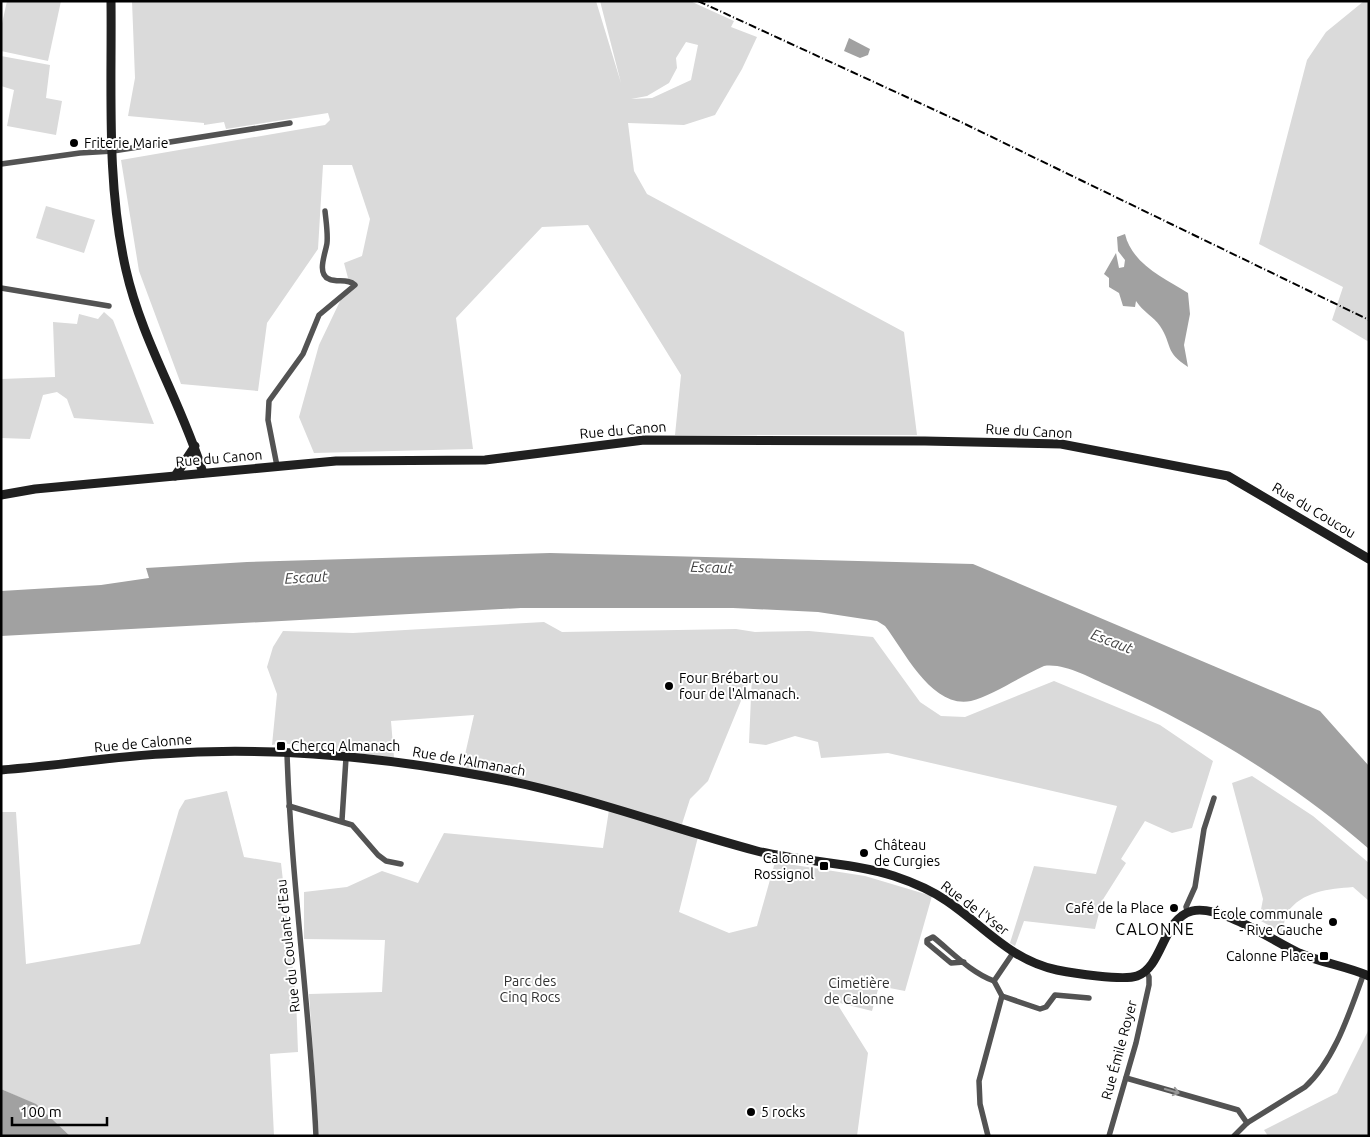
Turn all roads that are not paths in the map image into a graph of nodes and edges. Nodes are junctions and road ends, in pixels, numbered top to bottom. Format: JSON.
{"nodes":[{"id":1,"x":111,"y":1,"type":"edge"},
{"id":2,"x":290,"y":123,"type":"dead end"},
{"id":3,"x":113,"y":151,"type":"junction"},
{"id":4,"x":1,"y":164,"type":"edge"},
{"id":5,"x":325,"y":211,"type":"dead end"},
{"id":6,"x":1,"y":288,"type":"edge"},
{"id":7,"x":109,"y":306,"type":"dead end"},
{"id":8,"x":195,"y":446,"type":"junction"},
{"id":9,"x":277,"y":466,"type":"junction"},
{"id":10,"x":203,"y":473,"type":"junction"},
{"id":11,"x":175,"y":476,"type":"junction"},
{"id":12,"x":1245,"y":484,"type":"joint"},
{"id":13,"x":1,"y":495,"type":"edge"},
{"id":14,"x":1369,"y":559,"type":"edge"},
{"id":15,"x":287,"y":753,"type":"junction"},
{"id":16,"x":346,"y":758,"type":"junction"},
{"id":17,"x":1,"y":770,"type":"edge"},
{"id":18,"x":1214,"y":798,"type":"dead end"},
{"id":19,"x":289,"y":806,"type":"junction"},
{"id":20,"x":642,"y":815,"type":"joint"},
{"id":21,"x":342,"y":820,"type":"junction"},
{"id":22,"x":401,"y":864,"type":"dead end"},
{"id":23,"x":1188,"y":912,"type":"junction"},
{"id":24,"x":1012,"y":953,"type":"junction"},
{"id":25,"x":964,"y":962,"type":"junction"},
{"id":26,"x":1146,"y":972,"type":"junction"},
{"id":27,"x":1367,"y":974,"type":"edge"},
{"id":28,"x":994,"y":981,"type":"junction"},
{"id":29,"x":1002,"y":996,"type":"junction"},
{"id":30,"x":1089,"y":998,"type":"dead end"},
{"id":31,"x":1126,"y":1078,"type":"junction"},
{"id":32,"x":1247,"y":1123,"type":"junction"},
{"id":33,"x":316,"y":1136,"type":"edge"},
{"id":34,"x":988,"y":1136,"type":"edge"},
{"id":35,"x":1109,"y":1136,"type":"edge"},
{"id":36,"x":1234,"y":1136,"type":"edge"}],
"edges":[{"from":1,"to":3,"type":"main road"},
{"from":2,"to":3,"type":"street"},
{"from":3,"to":4,"type":"street"},
{"from":3,"to":8,"type":"main road"},
{"from":5,"to":9,"type":"street"},
{"from":6,"to":7,"type":"street"},
{"from":8,"to":10,"type":"main road"},
{"from":8,"to":11,"type":"main road"},
{"from":9,"to":10,"type":"main road","name":"Rue du Canon"},
{"from":9,"to":12,"type":"main road","name":"Rue du Canon"},
{"from":10,"to":11,"type":"main road","name":"Rue du Canon"},
{"from":11,"to":13,"type":"main road","name":"Rue du Canon"},
{"from":12,"to":14,"type":"main road","name":"Rue du Coucou"},
{"from":15,"to":16,"type":"main road","name":"Rue de l'Almanach"},
{"from":15,"to":17,"type":"main road","name":"Rue de Calonne"},
{"from":15,"to":19,"type":"street","name":"Rue du Coulant d'Eau"},
{"from":16,"to":20,"type":"main road","name":"Rue de l'Almanach"},
{"from":16,"to":21,"type":"street"},
{"from":18,"to":23,"type":"street"},
{"from":19,"to":21,"type":"street"},
{"from":19,"to":33,"type":"street","name":"Rue du Coulant d'Eau"},
{"from":20,"to":24,"type":"main road","name":"Rue de l'Yser"},
{"from":21,"to":22,"type":"street"},
{"from":23,"to":26,"type":"main road"},
{"from":23,"to":27,"type":"main road"},
{"from":24,"to":26,"type":"main road","name":"Rue de l'Yser"},
{"from":24,"to":28,"type":"street"},
{"from":25,"to":25,"type":"street"},
{"from":25,"to":28,"type":"street"},
{"from":26,"to":31,"type":"street","name":"Rue Émile Royer"},
{"from":27,"to":32,"type":"street"},
{"from":28,"to":29,"type":"street"},
{"from":29,"to":30,"type":"street"},
{"from":29,"to":34,"type":"street"},
{"from":31,"to":32,"type":"street","one_way":true},
{"from":31,"to":35,"type":"street","name":"Rue Émile Royer"},
{"from":32,"to":36,"type":"street"}]}
